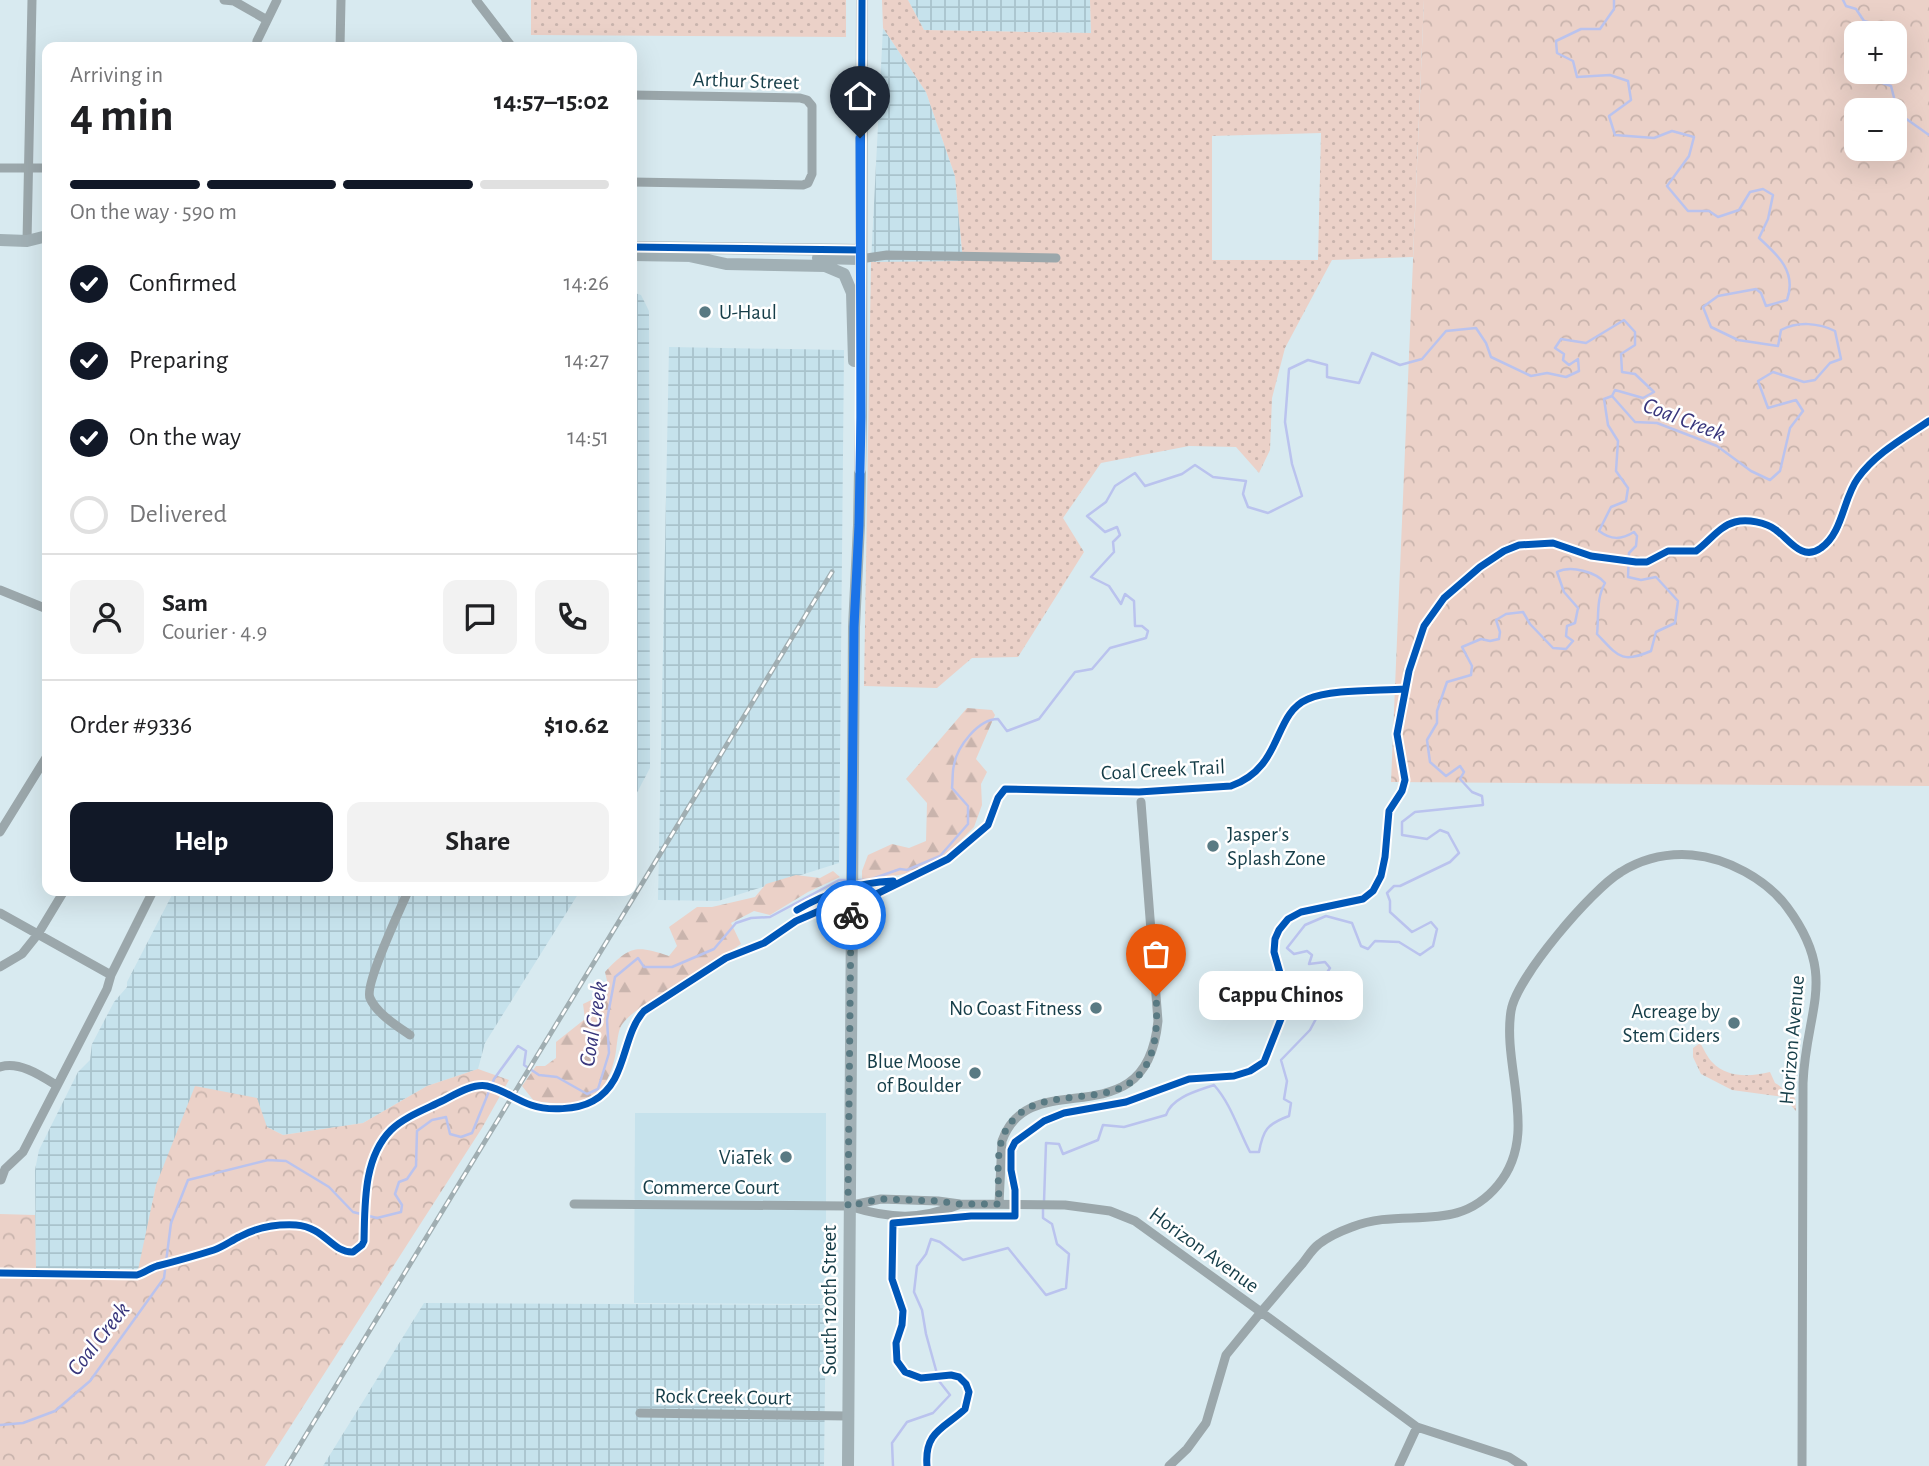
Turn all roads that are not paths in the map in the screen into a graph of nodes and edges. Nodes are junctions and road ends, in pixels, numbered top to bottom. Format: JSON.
{"nodes":[{"id":1,"x":33,"y":0,"type":"edge"},
{"id":2,"x":224,"y":0,"type":"edge"},
{"id":3,"x":277,"y":0,"type":"edge"},
{"id":4,"x":341,"y":0,"type":"edge"},
{"id":5,"x":475,"y":0,"type":"edge"},
{"id":6,"x":862,"y":0,"type":"edge"},
{"id":7,"x":267,"y":20,"type":"junction"},
{"id":8,"x":259,"y":42,"type":"edge"},
{"id":9,"x":340,"y":42,"type":"edge"},
{"id":10,"x":508,"y":42,"type":"edge"},
{"id":11,"x":637,"y":95,"type":"edge"},
{"id":12,"x":29,"y":167,"type":"junction"},
{"id":13,"x":0,"y":168,"type":"edge"},
{"id":14,"x":42,"y":168,"type":"edge"},
{"id":15,"x":637,"y":182,"type":"edge"},
{"id":16,"x":42,"y":237,"type":"edge"},
{"id":17,"x":0,"y":240,"type":"edge"},
{"id":18,"x":27,"y":241,"type":"junction"},
{"id":19,"x":42,"y":245,"type":"edge"},
{"id":20,"x":637,"y":247,"type":"edge"},
{"id":21,"x":860,"y":254,"type":"junction"},
{"id":22,"x":637,"y":256,"type":"edge"},
{"id":23,"x":689,"y":256,"type":"junction"},
{"id":24,"x":1056,"y":258,"type":"dead end"},
{"id":25,"x":861,"y":417,"type":"junction"},
{"id":26,"x":0,"y":590,"type":"edge"},
{"id":27,"x":42,"y":607,"type":"edge"},
{"id":28,"x":42,"y":764,"type":"edge"},
{"id":29,"x":1141,"y":802,"type":"dead end"},
{"id":30,"x":0,"y":832,"type":"edge"},
{"id":31,"x":61,"y":896,"type":"edge"},
{"id":32,"x":150,"y":896,"type":"edge"},
{"id":33,"x":406,"y":896,"type":"edge"},
{"id":34,"x":0,"y":913,"type":"edge"},
{"id":35,"x":38,"y":934,"type":"junction"},
{"id":36,"x":0,"y":967,"type":"edge"},
{"id":37,"x":111,"y":975,"type":"junction"},
{"id":38,"x":410,"y":1035,"type":"dead end"},
{"id":39,"x":0,"y":1067,"type":"edge"},
{"id":40,"x":56,"y":1085,"type":"junction"},
{"id":41,"x":1,"y":1180,"type":"edge"},
{"id":42,"x":574,"y":1203,"type":"dead end"},
{"id":43,"x":960,"y":1204,"type":"junction"},
{"id":44,"x":999,"y":1204,"type":"junction"},
{"id":45,"x":848,"y":1206,"type":"junction"},
{"id":46,"x":1261,"y":1312,"type":"junction"},
{"id":47,"x":640,"y":1413,"type":"dead end"},
{"id":48,"x":848,"y":1416,"type":"junction"},
{"id":49,"x":1418,"y":1427,"type":"junction"},
{"id":50,"x":848,"y":1466,"type":"edge"},
{"id":51,"x":1169,"y":1466,"type":"edge"},
{"id":52,"x":1399,"y":1466,"type":"edge"},
{"id":53,"x":1523,"y":1466,"type":"edge"},
{"id":54,"x":1802,"y":1466,"type":"edge"}],
"edges":[{"from":1,"to":12,"type":"street"},
{"from":2,"to":7,"type":"street"},
{"from":3,"to":7,"type":"street"},
{"from":4,"to":9,"type":"street"},
{"from":5,"to":10,"type":"street"},
{"from":6,"to":21,"type":"main road","name":"South 120th Street"},
{"from":7,"to":8,"type":"street"},
{"from":11,"to":15,"type":"street","name":"Arthur Street"},
{"from":12,"to":13,"type":"street"},
{"from":12,"to":14,"type":"street"},
{"from":12,"to":18,"type":"street"},
{"from":16,"to":18,"type":"main road"},
{"from":17,"to":18,"type":"main road"},
{"from":18,"to":19,"type":"main road"},
{"from":20,"to":21,"type":"main road"},
{"from":21,"to":23,"type":"main road"},
{"from":21,"to":24,"type":"street"},
{"from":21,"to":25,"type":"main road","name":"South 120th Street"},
{"from":22,"to":23,"type":"main road"},
{"from":23,"to":25,"type":"main road"},
{"from":25,"to":45,"type":"main road","name":"South 120th Street"},
{"from":26,"to":27,"type":"street"},
{"from":28,"to":30,"type":"street"},
{"from":29,"to":44,"type":"street"},
{"from":31,"to":35,"type":"street"},
{"from":32,"to":37,"type":"street"},
{"from":33,"to":38,"type":"street"},
{"from":34,"to":35,"type":"street"},
{"from":35,"to":36,"type":"street"},
{"from":35,"to":37,"type":"street"},
{"from":37,"to":40,"type":"street"},
{"from":39,"to":40,"type":"street"},
{"from":40,"to":41,"type":"street"},
{"from":42,"to":45,"type":"street","name":"Commerce Court"},
{"from":43,"to":44,"type":"street","name":"Horizon Avenue"},
{"from":43,"to":45,"type":"street","name":"Horizon Avenue"},
{"from":43,"to":45,"type":"street","name":"Horizon Avenue"},
{"from":44,"to":46,"type":"street","name":"Horizon Avenue"},
{"from":45,"to":48,"type":"main road","name":"South 120th Street"},
{"from":46,"to":49,"type":"street","name":"Horizon Avenue"},
{"from":46,"to":51,"type":"street"},
{"from":46,"to":54,"type":"street","name":"Horizon Avenue"},
{"from":47,"to":48,"type":"street","name":"Rock Creek Court"},
{"from":48,"to":50,"type":"main road","name":"South 120th Street"},
{"from":49,"to":52,"type":"street"},
{"from":49,"to":53,"type":"street","name":"Horizon Avenue"}]}
